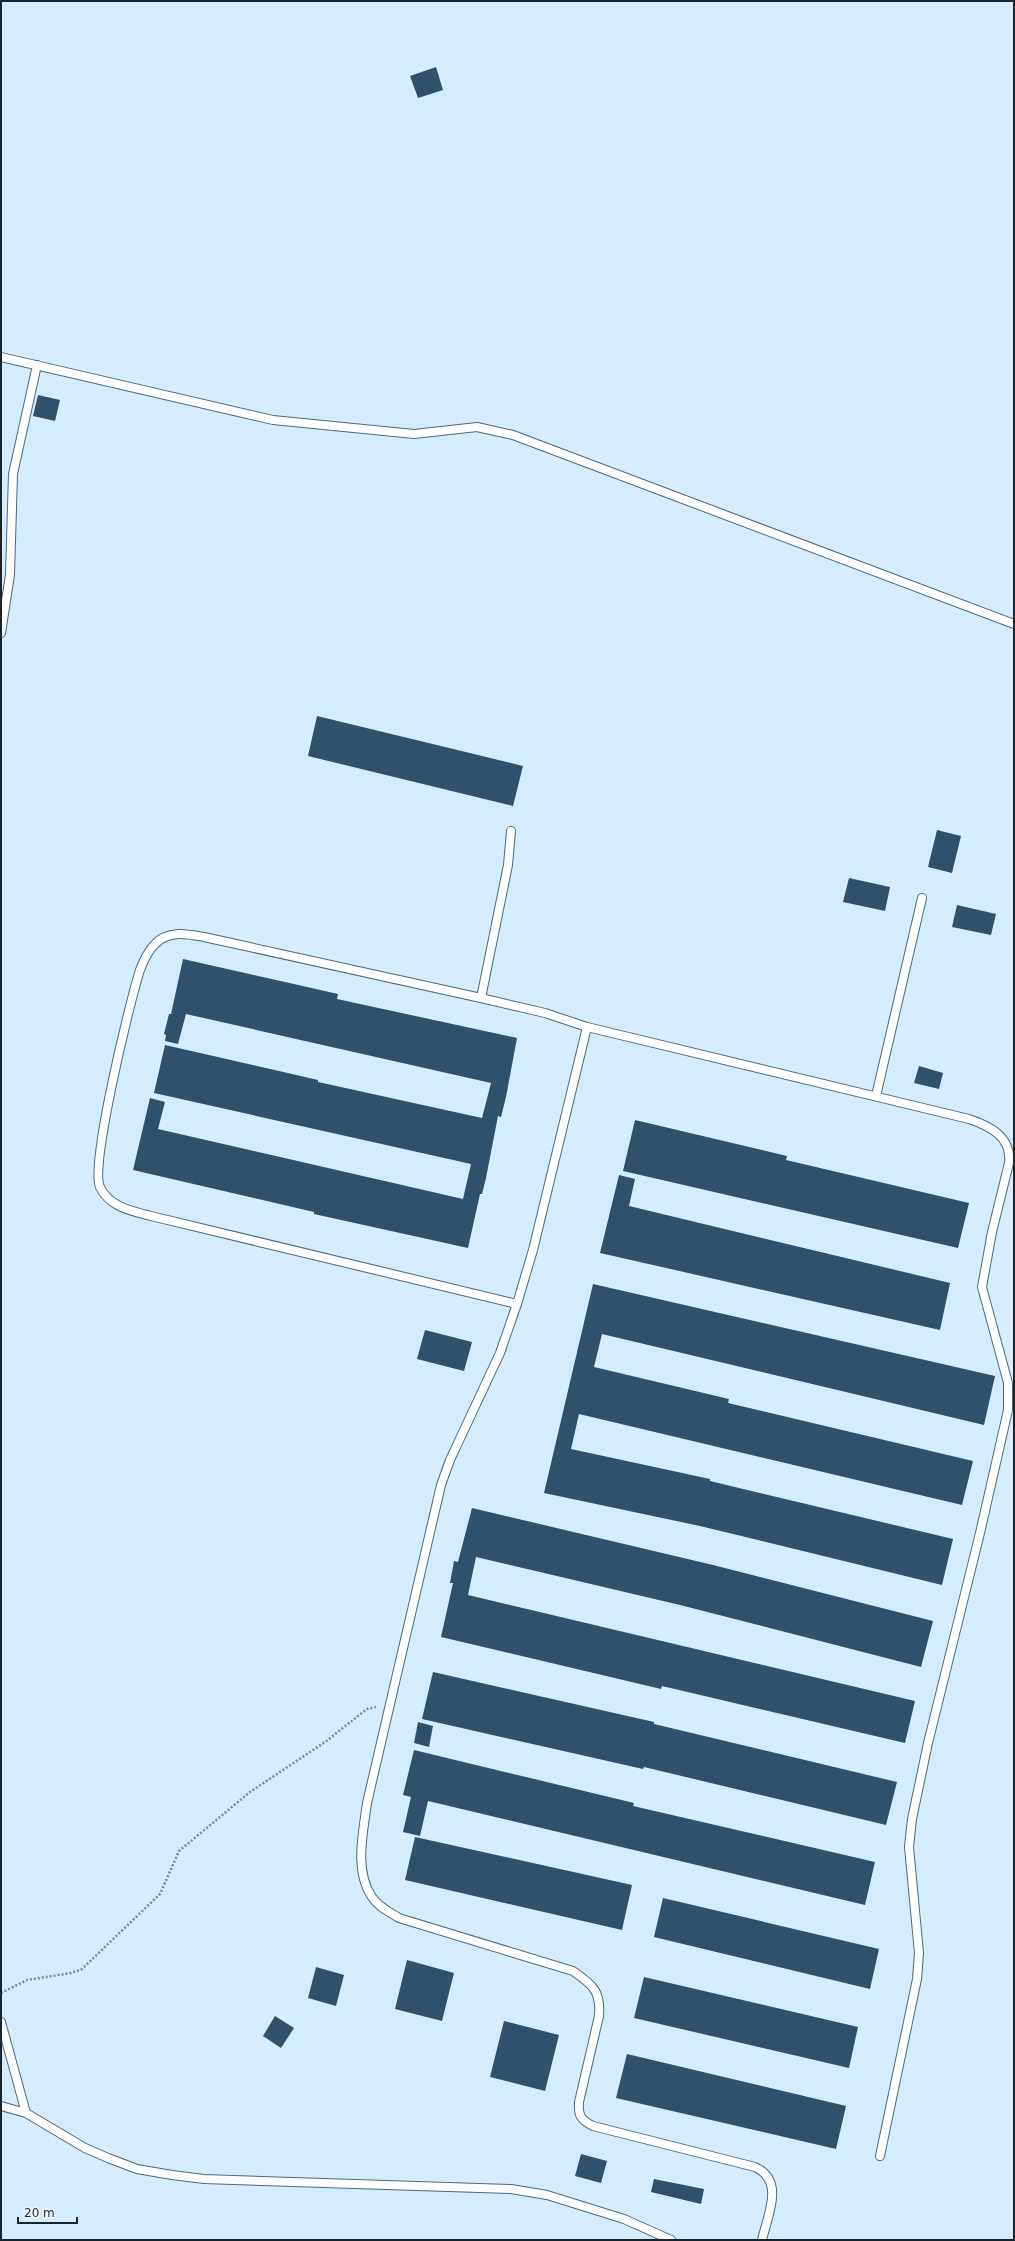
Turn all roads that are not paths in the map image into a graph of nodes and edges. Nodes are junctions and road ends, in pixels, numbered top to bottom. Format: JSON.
{"nodes":[{"id":1,"x":1,"y":357,"type":"edge"},
{"id":2,"x":37,"y":365,"type":"junction"},
{"id":3,"x":1014,"y":624,"type":"edge"},
{"id":4,"x":1,"y":633,"type":"edge"},
{"id":5,"x":511,"y":831,"type":"dead end"},
{"id":6,"x":922,"y":898,"type":"dead end"},
{"id":7,"x":481,"y":998,"type":"junction"},
{"id":8,"x":587,"y":1027,"type":"junction"},
{"id":9,"x":876,"y":1096,"type":"junction"},
{"id":10,"x":517,"y":1304,"type":"junction"},
{"id":11,"x":1,"y":2022,"type":"edge"},
{"id":12,"x":1,"y":2106,"type":"edge"},
{"id":13,"x":26,"y":2113,"type":"junction"},
{"id":14,"x":880,"y":2156,"type":"dead end"},
{"id":15,"x":671,"y":2240,"type":"edge"},
{"id":16,"x":762,"y":2240,"type":"edge"}],
"edges":[{"from":1,"to":2,"type":"lane"},
{"from":2,"to":3,"type":"lane"},
{"from":2,"to":4,"type":"lane"},
{"from":5,"to":7,"type":"lane"},
{"from":6,"to":9,"type":"lane"},
{"from":7,"to":8,"type":"lane"},
{"from":7,"to":10,"type":"lane"},
{"from":8,"to":9,"type":"lane"},
{"from":8,"to":10,"type":"lane"},
{"from":9,"to":14,"type":"lane"},
{"from":10,"to":16,"type":"lane"},
{"from":11,"to":13,"type":"lane"},
{"from":12,"to":13,"type":"lane"},
{"from":13,"to":15,"type":"lane"}]}
